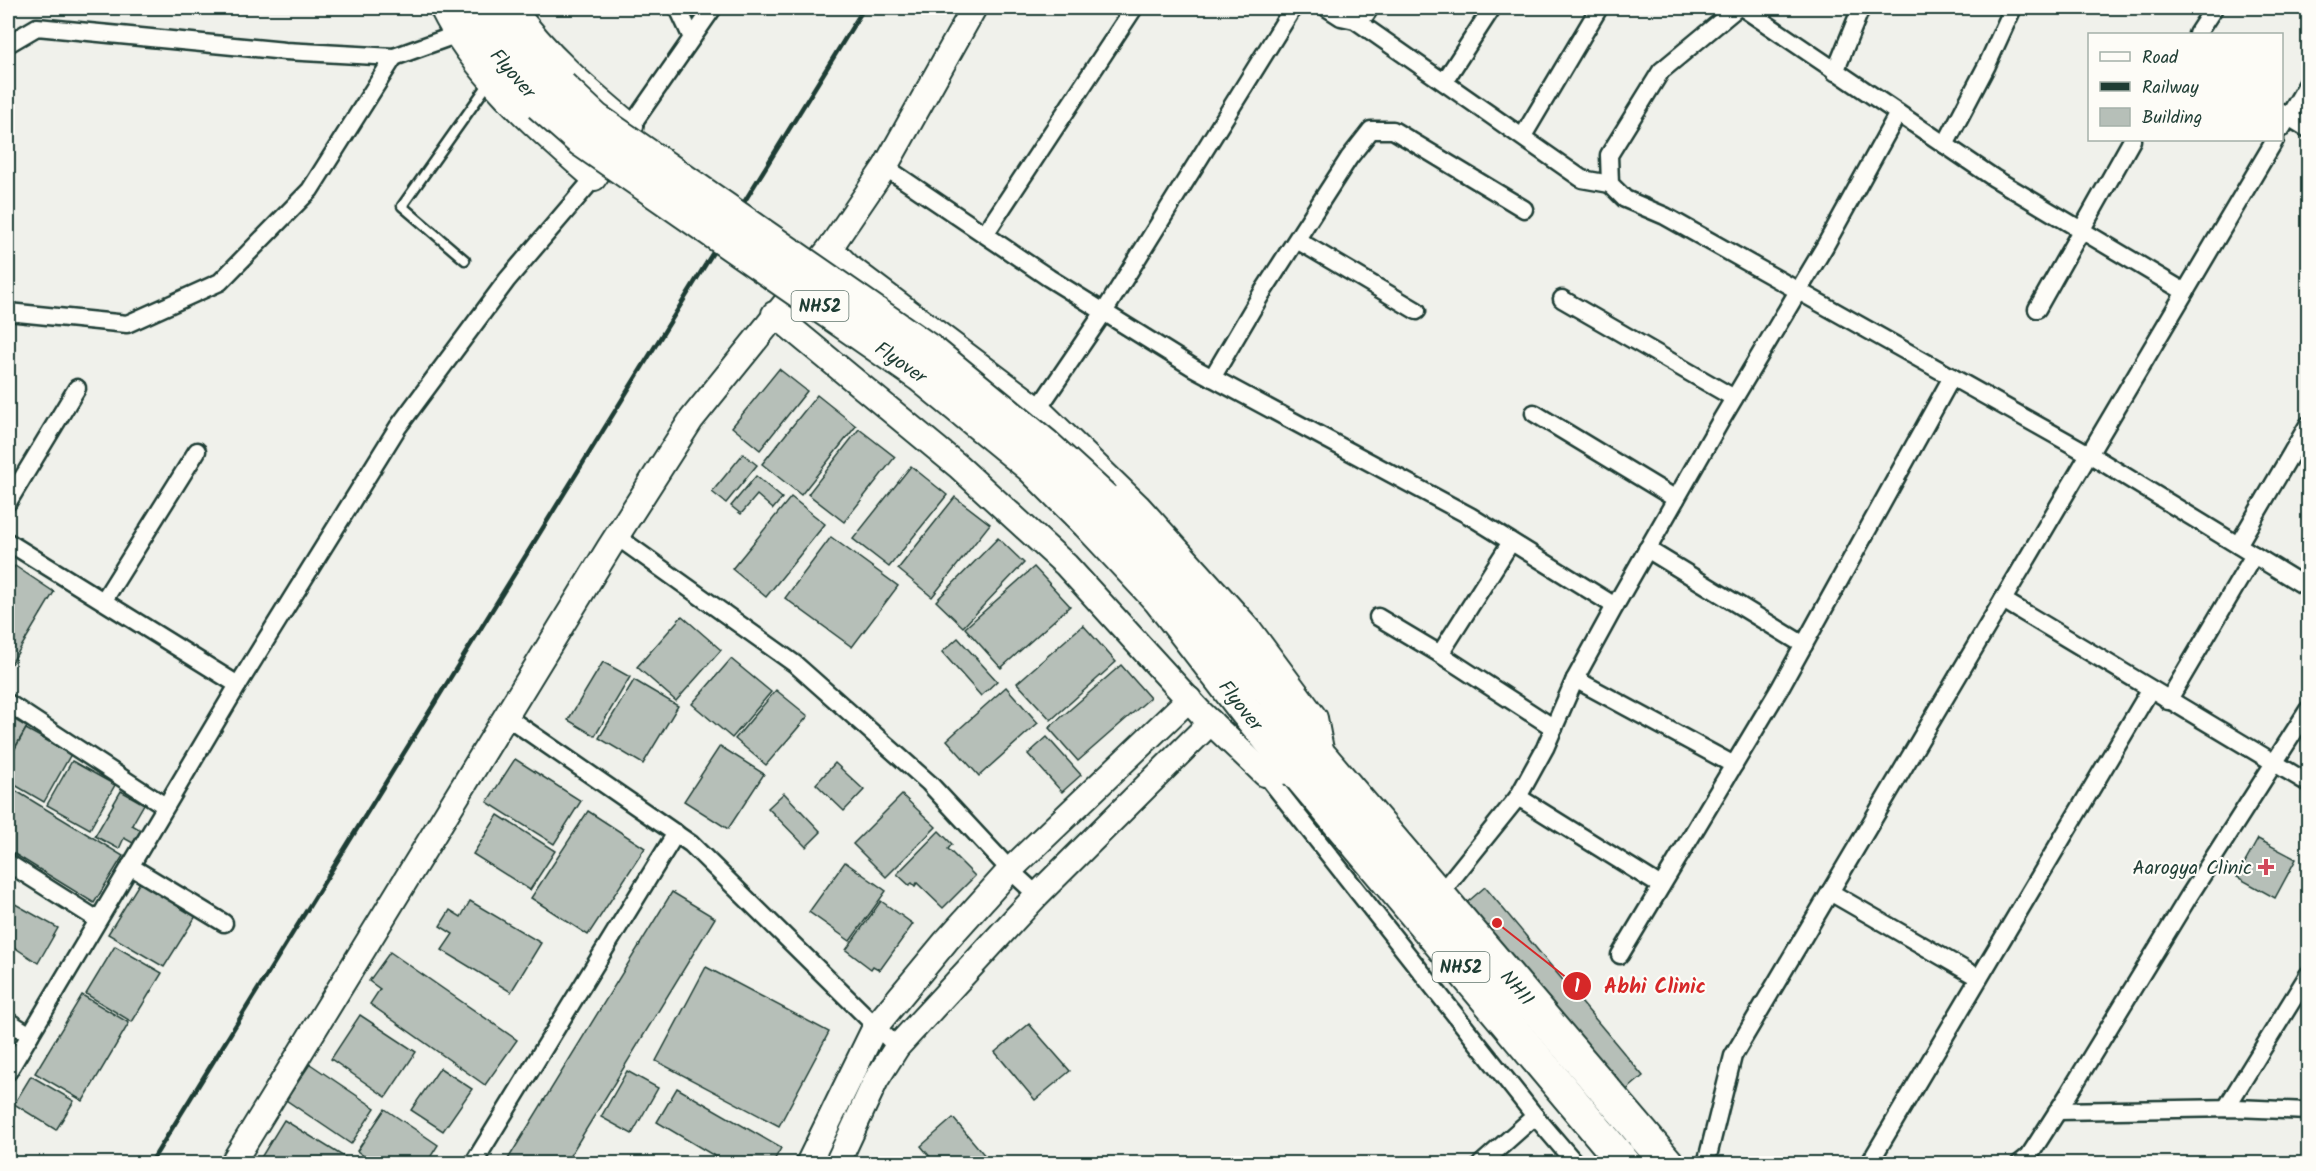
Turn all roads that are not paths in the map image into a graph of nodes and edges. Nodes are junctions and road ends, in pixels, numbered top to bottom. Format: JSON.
{"nodes":[{"id":1,"x":442,"y":8,"type":"edge"},
{"id":2,"x":490,"y":8,"type":"edge"},
{"id":3,"x":513,"y":8,"type":"edge"},
{"id":4,"x":678,"y":8,"type":"edge"},
{"id":5,"x":712,"y":8,"type":"edge"},
{"id":6,"x":974,"y":8,"type":"edge"},
{"id":7,"x":1134,"y":8,"type":"edge"},
{"id":8,"x":1293,"y":8,"type":"edge"},
{"id":9,"x":1327,"y":8,"type":"edge"},
{"id":10,"x":1370,"y":8,"type":"edge"},
{"id":11,"x":1492,"y":8,"type":"edge"},
{"id":12,"x":1599,"y":8,"type":"edge"},
{"id":13,"x":1737,"y":8,"type":"edge"},
{"id":14,"x":1743,"y":8,"type":"edge"},
{"id":15,"x":1861,"y":8,"type":"edge"},
{"id":16,"x":2013,"y":8,"type":"edge"},
{"id":17,"x":2214,"y":8,"type":"edge"},
{"id":18,"x":1355,"y":20,"type":"junction"},
{"id":19,"x":458,"y":21,"type":"edge"},
{"id":20,"x":2199,"y":33,"type":"edge"},
{"id":21,"x":692,"y":38,"type":"junction"},
{"id":22,"x":8,"y":44,"type":"edge"},
{"id":23,"x":394,"y":57,"type":"junction"},
{"id":24,"x":1835,"y":72,"type":"junction"},
{"id":25,"x":492,"y":79,"type":"junction"},
{"id":26,"x":576,"y":80,"type":"junction"},
{"id":27,"x":1444,"y":82,"type":"junction"},
{"id":28,"x":2308,"y":83,"type":"edge"},
{"id":29,"x":1897,"y":114,"type":"junction"},
{"id":30,"x":2284,"y":119,"type":"edge"},
{"id":31,"x":630,"y":126,"type":"junction"},
{"id":32,"x":537,"y":128,"type":"junction"},
{"id":33,"x":2308,"y":129,"type":"edge"},
{"id":34,"x":1523,"y":136,"type":"junction"},
{"id":35,"x":2131,"y":141,"type":"edge"},
{"id":36,"x":2274,"y":141,"type":"edge"},
{"id":37,"x":1945,"y":145,"type":"junction"},
{"id":38,"x":885,"y":167,"type":"junction"},
{"id":39,"x":594,"y":178,"type":"junction"},
{"id":40,"x":1610,"y":184,"type":"junction"},
{"id":41,"x":1524,"y":209,"type":"dead end"},
{"id":42,"x":2083,"y":229,"type":"junction"},
{"id":43,"x":985,"y":234,"type":"junction"},
{"id":44,"x":1297,"y":240,"type":"junction"},
{"id":45,"x":830,"y":248,"type":"junction"},
{"id":46,"x":465,"y":260,"type":"dead end"},
{"id":47,"x":1798,"y":291,"type":"junction"},
{"id":48,"x":2185,"y":292,"type":"junction"},
{"id":49,"x":1562,"y":299,"type":"dead end"},
{"id":50,"x":2037,"y":309,"type":"dead end"},
{"id":51,"x":1417,"y":311,"type":"dead end"},
{"id":52,"x":8,"y":312,"type":"edge"},
{"id":53,"x":1104,"y":312,"type":"junction"},
{"id":54,"x":774,"y":314,"type":"junction"},
{"id":55,"x":1952,"y":377,"type":"junction"},
{"id":56,"x":1212,"y":378,"type":"junction"},
{"id":57,"x":77,"y":388,"type":"dead end"},
{"id":58,"x":1734,"y":398,"type":"junction"},
{"id":59,"x":1038,"y":409,"type":"junction"},
{"id":60,"x":1534,"y":413,"type":"dead end"},
{"id":61,"x":2308,"y":425,"type":"edge"},
{"id":62,"x":197,"y":450,"type":"dead end"},
{"id":63,"x":2089,"y":454,"type":"junction"},
{"id":64,"x":1676,"y":499,"type":"junction"},
{"id":65,"x":8,"y":502,"type":"edge"},
{"id":66,"x":1096,"y":511,"type":"junction"},
{"id":67,"x":616,"y":536,"type":"junction"},
{"id":68,"x":8,"y":542,"type":"edge"},
{"id":69,"x":1511,"y":542,"type":"junction"},
{"id":70,"x":2238,"y":545,"type":"junction"},
{"id":71,"x":1647,"y":549,"type":"junction"},
{"id":72,"x":2254,"y":555,"type":"junction"},
{"id":73,"x":2308,"y":588,"type":"edge"},
{"id":74,"x":104,"y":600,"type":"junction"},
{"id":75,"x":2003,"y":600,"type":"junction"},
{"id":76,"x":1615,"y":606,"type":"junction"},
{"id":77,"x":1378,"y":617,"type":"dead end"},
{"id":78,"x":1804,"y":645,"type":"junction"},
{"id":79,"x":1440,"y":654,"type":"junction"},
{"id":80,"x":1575,"y":679,"type":"junction"},
{"id":81,"x":238,"y":685,"type":"junction"},
{"id":82,"x":2150,"y":690,"type":"junction"},
{"id":83,"x":1189,"y":699,"type":"junction"},
{"id":84,"x":2168,"y":701,"type":"junction"},
{"id":85,"x":8,"y":703,"type":"edge"},
{"id":86,"x":2308,"y":710,"type":"edge"},
{"id":87,"x":507,"y":717,"type":"junction"},
{"id":88,"x":1211,"y":722,"type":"junction"},
{"id":89,"x":1554,"y":728,"type":"junction"},
{"id":90,"x":2274,"y":763,"type":"junction"},
{"id":91,"x":1309,"y":764,"type":"junction"},
{"id":92,"x":1734,"y":765,"type":"junction"},
{"id":93,"x":1265,"y":774,"type":"junction"},
{"id":94,"x":2308,"y":783,"type":"edge"},
{"id":95,"x":1518,"y":797,"type":"junction"},
{"id":96,"x":165,"y":806,"type":"junction"},
{"id":97,"x":676,"y":833,"type":"junction"},
{"id":98,"x":8,"y":863,"type":"edge"},
{"id":99,"x":130,"y":866,"type":"junction"},
{"id":100,"x":1010,"y":870,"type":"junction"},
{"id":101,"x":1661,"y":886,"type":"junction"},
{"id":102,"x":1830,"y":892,"type":"junction"},
{"id":103,"x":1440,"y":894,"type":"junction"},
{"id":104,"x":1037,"y":895,"type":"junction"},
{"id":105,"x":98,"y":920,"type":"junction"},
{"id":106,"x":224,"y":923,"type":"dead end"},
{"id":107,"x":1620,"y":955,"type":"dead end"},
{"id":108,"x":2308,"y":975,"type":"edge"},
{"id":109,"x":1979,"y":978,"type":"junction"},
{"id":110,"x":8,"y":1021,"type":"edge"},
{"id":111,"x":875,"y":1027,"type":"junction"},
{"id":112,"x":30,"y":1035,"type":"junction"},
{"id":113,"x":897,"y":1047,"type":"junction"},
{"id":114,"x":8,"y":1072,"type":"edge"},
{"id":115,"x":2226,"y":1108,"type":"junction"},
{"id":116,"x":2057,"y":1111,"type":"junction"},
{"id":117,"x":2308,"y":1111,"type":"edge"},
{"id":118,"x":1535,"y":1116,"type":"junction"},
{"id":119,"x":232,"y":1164,"type":"edge"},
{"id":120,"x":473,"y":1164,"type":"edge"},
{"id":121,"x":808,"y":1164,"type":"edge"},
{"id":122,"x":837,"y":1164,"type":"edge"},
{"id":123,"x":1481,"y":1164,"type":"edge"},
{"id":124,"x":1576,"y":1164,"type":"edge"},
{"id":125,"x":1625,"y":1164,"type":"edge"},
{"id":126,"x":1668,"y":1164,"type":"edge"},
{"id":127,"x":1706,"y":1164,"type":"edge"},
{"id":128,"x":1869,"y":1164,"type":"edge"},
{"id":129,"x":2019,"y":1164,"type":"edge"}],
"edges":[{"from":1,"to":19,"type":"street"},
{"from":2,"to":66,"type":"highway","name":"Flyover","number":"NH52","bridge":true},
{"from":3,"to":26,"type":"street"},
{"from":4,"to":21,"type":"street"},
{"from":5,"to":21,"type":"street"},
{"from":6,"to":38,"type":"street"},
{"from":7,"to":43,"type":"street"},
{"from":8,"to":53,"type":"street"},
{"from":9,"to":18,"type":"street"},
{"from":10,"to":18,"type":"street"},
{"from":11,"to":27,"type":"street"},
{"from":12,"to":34,"type":"street"},
{"from":13,"to":40,"type":"street"},
{"from":14,"to":24,"type":"street"},
{"from":15,"to":24,"type":"street"},
{"from":16,"to":37,"type":"street"},
{"from":17,"to":20,"type":"street"},
{"from":18,"to":27,"type":"street"},
{"from":19,"to":23,"type":"street"},
{"from":19,"to":25,"type":"street"},
{"from":19,"to":66,"type":"highway","name":"Flyover","number":"NH52","bridge":true},
{"from":21,"to":31,"type":"street"},
{"from":22,"to":23,"type":"street"},
{"from":23,"to":52,"type":"street"},
{"from":24,"to":29,"type":"street"},
{"from":25,"to":32,"type":"street"},
{"from":25,"to":46,"type":"lane"},
{"from":26,"to":31,"type":"street"},
{"from":26,"to":32,"type":"street"},
{"from":27,"to":34,"type":"street"},
{"from":28,"to":30,"type":"street"},
{"from":29,"to":37,"type":"street"},
{"from":29,"to":47,"type":"street"},
{"from":30,"to":33,"type":"street"},
{"from":31,"to":39,"type":"street"},
{"from":32,"to":39,"type":"street"},
{"from":34,"to":40,"type":"street"},
{"from":35,"to":42,"type":"street"},
{"from":36,"to":48,"type":"street"},
{"from":37,"to":42,"type":"street"},
{"from":38,"to":43,"type":"street"},
{"from":38,"to":45,"type":"street"},
{"from":39,"to":81,"type":"street"},
{"from":40,"to":47,"type":"street"},
{"from":41,"to":44,"type":"street"},
{"from":42,"to":48,"type":"street"},
{"from":42,"to":50,"type":"street"},
{"from":43,"to":53,"type":"street"},
{"from":44,"to":51,"type":"street"},
{"from":44,"to":56,"type":"street"},
{"from":45,"to":54,"type":"street"},
{"from":45,"to":59,"type":"street"},
{"from":47,"to":55,"type":"street"},
{"from":47,"to":58,"type":"street"},
{"from":48,"to":63,"type":"street"},
{"from":49,"to":58,"type":"street"},
{"from":53,"to":56,"type":"street"},
{"from":53,"to":59,"type":"street"},
{"from":54,"to":67,"type":"street"},
{"from":54,"to":83,"type":"street"},
{"from":55,"to":63,"type":"street"},
{"from":55,"to":78,"type":"street"},
{"from":56,"to":69,"type":"street"},
{"from":57,"to":65,"type":"street"},
{"from":58,"to":64,"type":"street"},
{"from":59,"to":91,"type":"street"},
{"from":60,"to":64,"type":"street"},
{"from":61,"to":70,"type":"street"},
{"from":62,"to":74,"type":"street"},
{"from":63,"to":70,"type":"street"},
{"from":63,"to":75,"type":"street"},
{"from":64,"to":71,"type":"street"},
{"from":66,"to":91,"type":"highway","name":"Flyover","number":"NH52"},
{"from":67,"to":87,"type":"street"},
{"from":67,"to":100,"type":"street"},
{"from":68,"to":74,"type":"street"},
{"from":69,"to":76,"type":"street"},
{"from":69,"to":79,"type":"street"},
{"from":70,"to":72,"type":"street"},
{"from":71,"to":76,"type":"street"},
{"from":71,"to":78,"type":"street"},
{"from":72,"to":73,"type":"street"},
{"from":72,"to":84,"type":"street"},
{"from":74,"to":81,"type":"street"},
{"from":75,"to":82,"type":"street"},
{"from":75,"to":102,"type":"street"},
{"from":76,"to":80,"type":"street"},
{"from":77,"to":79,"type":"street"},
{"from":78,"to":92,"type":"street"},
{"from":79,"to":89,"type":"street"},
{"from":80,"to":89,"type":"street"},
{"from":80,"to":92,"type":"street"},
{"from":81,"to":96,"type":"street"},
{"from":82,"to":84,"type":"street"},
{"from":82,"to":109,"type":"street"},
{"from":83,"to":88,"type":"street"},
{"from":83,"to":100,"type":"street"},
{"from":84,"to":90,"type":"street"},
{"from":85,"to":96,"type":"street"},
{"from":86,"to":90,"type":"street"},
{"from":87,"to":97,"type":"street"},
{"from":87,"to":119,"type":"street"},
{"from":88,"to":93,"type":"street"},
{"from":88,"to":104,"type":"street"},
{"from":89,"to":95,"type":"street"},
{"from":90,"to":94,"type":"street"},
{"from":90,"to":116,"type":"street"},
{"from":91,"to":93,"type":"street"},
{"from":91,"to":103,"type":"highway","name":"NH11","number":"NH52"},
{"from":91,"to":125,"type":"highway","number":"NH52"},
{"from":92,"to":101,"type":"street"},
{"from":93,"to":118,"type":"street"},
{"from":95,"to":101,"type":"street"},
{"from":95,"to":103,"type":"street"},
{"from":96,"to":99,"type":"street"},
{"from":97,"to":111,"type":"street"},
{"from":97,"to":120,"type":"street"},
{"from":98,"to":105,"type":"street"},
{"from":99,"to":105,"type":"street"},
{"from":99,"to":106,"type":"street"},
{"from":100,"to":104,"type":"street"},
{"from":100,"to":111,"type":"street"},
{"from":101,"to":107,"type":"street"},
{"from":102,"to":109,"type":"street"},
{"from":102,"to":127,"type":"street"},
{"from":103,"to":126,"type":"highway","name":"NH11","number":"NH52"},
{"from":104,"to":113,"type":"street"},
{"from":105,"to":112,"type":"street"},
{"from":108,"to":115,"type":"street"},
{"from":109,"to":128,"type":"street"},
{"from":110,"to":112,"type":"street"},
{"from":111,"to":113,"type":"street"},
{"from":111,"to":121,"type":"street"},
{"from":112,"to":114,"type":"street"},
{"from":113,"to":122,"type":"street"},
{"from":115,"to":116,"type":"street"},
{"from":115,"to":117,"type":"street"},
{"from":116,"to":129,"type":"street"},
{"from":118,"to":123,"type":"street"},
{"from":118,"to":124,"type":"street"}]}
